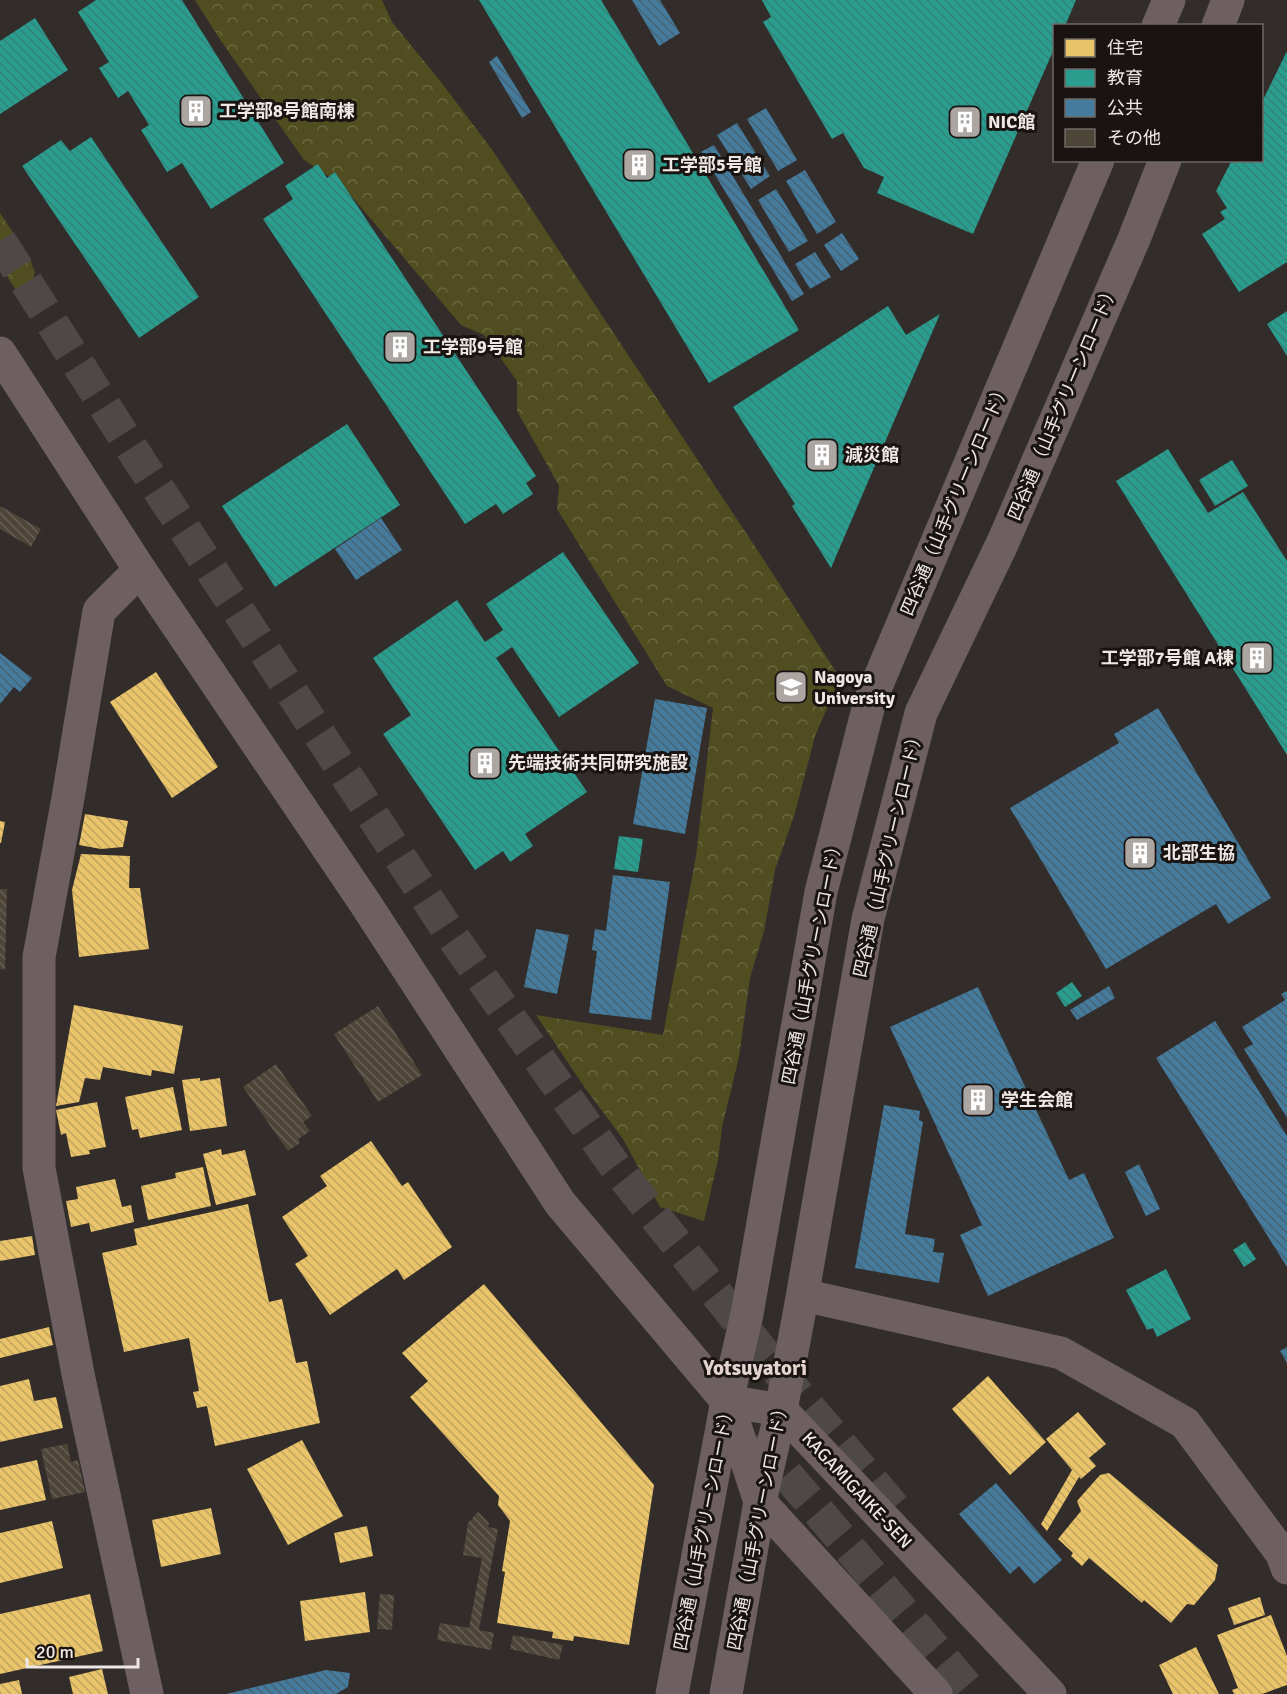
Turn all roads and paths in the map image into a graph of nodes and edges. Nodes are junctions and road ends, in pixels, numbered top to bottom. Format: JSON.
{"nodes":[{"id":1,"x":1169,"y":0,"type":"edge"},
{"id":2,"x":1228,"y":0,"type":"edge"},
{"id":3,"x":1159,"y":24,"type":"edge"},
{"id":4,"x":1219,"y":24,"type":"edge"},
{"id":5,"x":1097,"y":162,"type":"edge"},
{"id":6,"x":1164,"y":162,"type":"edge"},
{"id":7,"x":0,"y":353,"type":"edge"},
{"id":8,"x":140,"y":570,"type":"junction"},
{"id":9,"x":803,"y":1294,"type":"junction"},
{"id":10,"x":727,"y":1401,"type":"junction"},
{"id":11,"x":781,"y":1410,"type":"junction"},
{"id":12,"x":760,"y":1502,"type":"junction"},
{"id":13,"x":1287,"y":1568,"type":"edge"},
{"id":14,"x":147,"y":1694,"type":"edge"},
{"id":15,"x":672,"y":1694,"type":"edge"},
{"id":16,"x":726,"y":1694,"type":"edge"},
{"id":17,"x":936,"y":1694,"type":"edge"},
{"id":18,"x":1050,"y":1694,"type":"edge"}],
"edges":[{"from":1,"to":3,"type":"street"},
{"from":2,"to":4,"type":"street"},
{"from":5,"to":10,"type":"street","name":"四谷通（山手グリーンロード）"},
{"from":6,"to":9,"type":"street","name":"四谷通 （山手グリーンロード）"},
{"from":7,"to":8,"type":"street"},
{"from":8,"to":10,"type":"street"},
{"from":8,"to":14,"type":"street"},
{"from":9,"to":11,"type":"street","name":"四谷通 （山手グリーンロード）"},
{"from":9,"to":13,"type":"street"},
{"from":10,"to":11,"type":"street"},
{"from":10,"to":12,"type":"street"},
{"from":10,"to":15,"type":"street","name":"四谷通（山手グリーンロード）"},
{"from":11,"to":12,"type":"street","name":"四谷通 （山手グリーンロード）"},
{"from":11,"to":18,"type":"street","name":"KAGAMIGAIKE-SEN"},
{"from":12,"to":16,"type":"street","name":"四谷通 （山手グリーンロード）"},
{"from":12,"to":17,"type":"street"}]}
